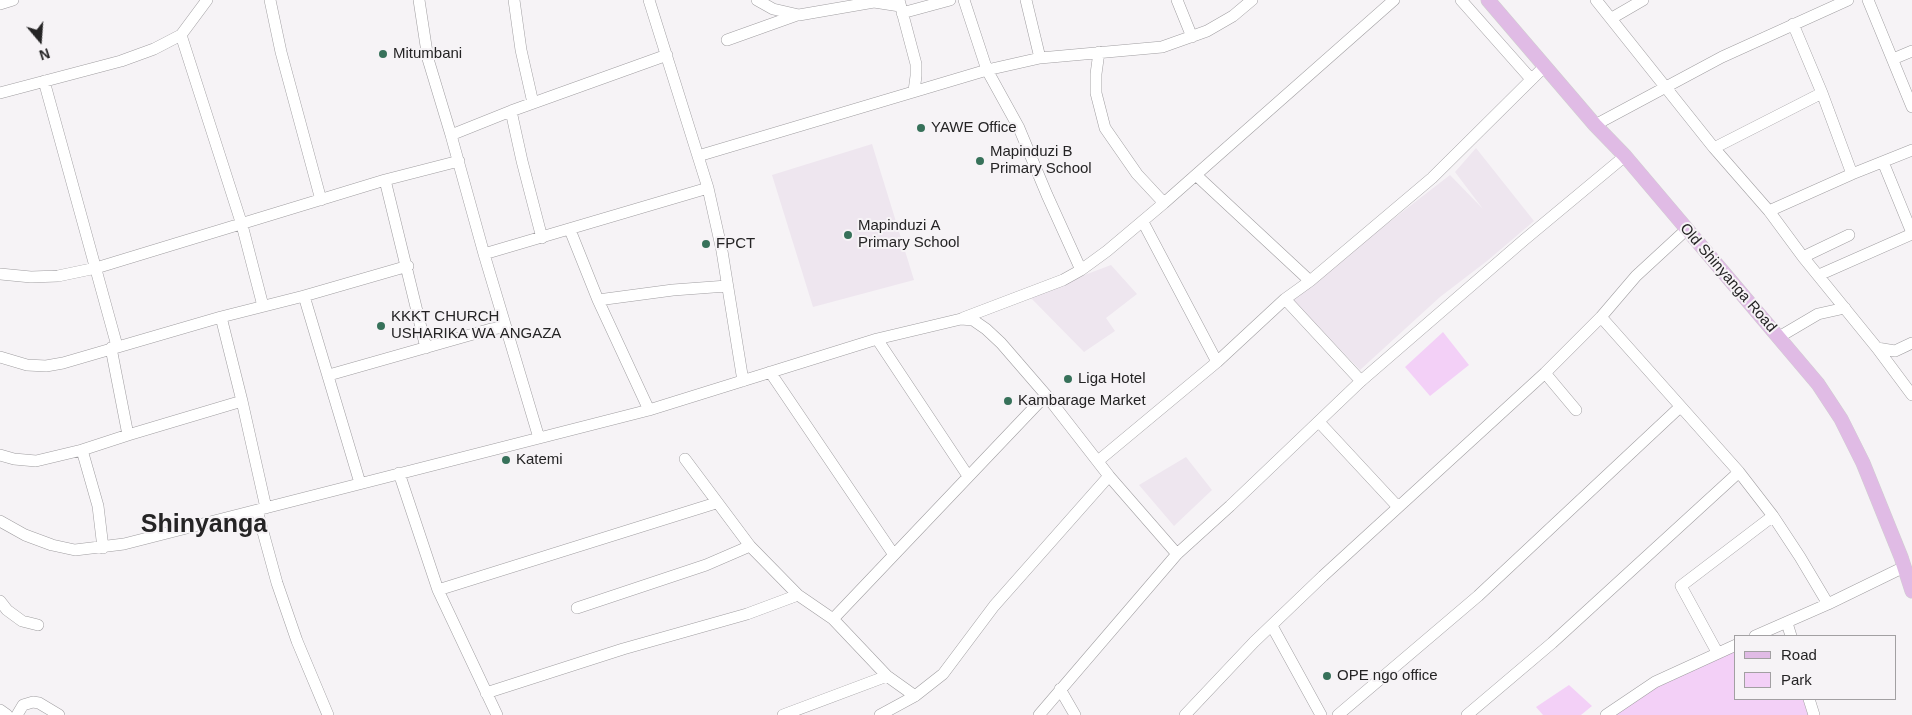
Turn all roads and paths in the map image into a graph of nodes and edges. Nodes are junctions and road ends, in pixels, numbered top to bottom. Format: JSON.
{"nodes":[{"id":1,"x":14,"y":0,"type":"edge"},
{"id":2,"x":207,"y":0,"type":"edge"},
{"id":3,"x":270,"y":0,"type":"edge"},
{"id":4,"x":419,"y":0,"type":"edge"},
{"id":5,"x":514,"y":0,"type":"edge"},
{"id":6,"x":648,"y":0,"type":"edge"},
{"id":7,"x":758,"y":0,"type":"edge"},
{"id":8,"x":950,"y":0,"type":"edge"},
{"id":9,"x":964,"y":0,"type":"edge"},
{"id":10,"x":1026,"y":0,"type":"edge"},
{"id":11,"x":1177,"y":0,"type":"edge"},
{"id":12,"x":1252,"y":0,"type":"edge"},
{"id":13,"x":1394,"y":0,"type":"edge"},
{"id":14,"x":1461,"y":0,"type":"edge"},
{"id":15,"x":1488,"y":0,"type":"edge"},
{"id":16,"x":1596,"y":0,"type":"edge"},
{"id":17,"x":1642,"y":0,"type":"edge"},
{"id":18,"x":1848,"y":0,"type":"edge"},
{"id":19,"x":1868,"y":0,"type":"edge"},
{"id":20,"x":0,"y":4,"type":"edge"},
{"id":21,"x":900,"y":6,"type":"edge"},
{"id":22,"x":799,"y":14,"type":"junction"},
{"id":23,"x":1612,"y":18,"type":"junction"},
{"id":24,"x":1793,"y":24,"type":"junction"},
{"id":25,"x":181,"y":35,"type":"junction"},
{"id":26,"x":1192,"y":38,"type":"junction"},
{"id":27,"x":727,"y":40,"type":"dead end"},
{"id":28,"x":1912,"y":51,"type":"edge"},
{"id":29,"x":1100,"y":52,"type":"junction"},
{"id":30,"x":667,"y":55,"type":"junction"},
{"id":31,"x":1040,"y":58,"type":"junction"},
{"id":32,"x":1893,"y":59,"type":"junction"},
{"id":33,"x":1545,"y":66,"type":"junction"},
{"id":34,"x":987,"y":70,"type":"junction"},
{"id":35,"x":1531,"y":79,"type":"junction"},
{"id":36,"x":44,"y":80,"type":"junction"},
{"id":37,"x":1665,"y":87,"type":"junction"},
{"id":38,"x":914,"y":91,"type":"junction"},
{"id":39,"x":0,"y":93,"type":"edge"},
{"id":40,"x":1822,"y":93,"type":"junction"},
{"id":41,"x":533,"y":103,"type":"junction"},
{"id":42,"x":1912,"y":107,"type":"edge"},
{"id":43,"x":511,"y":111,"type":"junction"},
{"id":44,"x":1595,"y":125,"type":"junction"},
{"id":45,"x":452,"y":135,"type":"junction"},
{"id":46,"x":1714,"y":148,"type":"junction"},
{"id":47,"x":1912,"y":150,"type":"edge"},
{"id":48,"x":698,"y":156,"type":"junction"},
{"id":49,"x":1625,"y":156,"type":"junction"},
{"id":50,"x":459,"y":161,"type":"junction"},
{"id":51,"x":1883,"y":162,"type":"junction"},
{"id":52,"x":1852,"y":174,"type":"junction"},
{"id":53,"x":1196,"y":175,"type":"junction"},
{"id":54,"x":385,"y":180,"type":"junction"},
{"id":55,"x":708,"y":188,"type":"junction"},
{"id":56,"x":321,"y":200,"type":"junction"},
{"id":57,"x":1164,"y":203,"type":"junction"},
{"id":58,"x":1769,"y":211,"type":"junction"},
{"id":59,"x":1143,"y":222,"type":"junction"},
{"id":60,"x":242,"y":225,"type":"junction"},
{"id":61,"x":1687,"y":229,"type":"junction"},
{"id":62,"x":570,"y":230,"type":"junction"},
{"id":63,"x":1912,"y":233,"type":"edge"},
{"id":64,"x":1849,"y":235,"type":"dead end"},
{"id":65,"x":542,"y":238,"type":"junction"},
{"id":66,"x":484,"y":254,"type":"junction"},
{"id":67,"x":1803,"y":257,"type":"junction"},
{"id":68,"x":408,"y":266,"type":"junction"},
{"id":69,"x":96,"y":268,"type":"junction"},
{"id":70,"x":1081,"y":270,"type":"junction"},
{"id":71,"x":0,"y":274,"type":"edge"},
{"id":72,"x":1819,"y":275,"type":"junction"},
{"id":73,"x":1310,"y":281,"type":"junction"},
{"id":74,"x":727,"y":286,"type":"junction"},
{"id":75,"x":304,"y":296,"type":"junction"},
{"id":76,"x":1286,"y":299,"type":"junction"},
{"id":77,"x":598,"y":300,"type":"junction"},
{"id":78,"x":263,"y":306,"type":"junction"},
{"id":79,"x":1845,"y":308,"type":"junction"},
{"id":80,"x":221,"y":317,"type":"junction"},
{"id":81,"x":1601,"y":317,"type":"junction"},
{"id":82,"x":961,"y":319,"type":"junction"},
{"id":83,"x":505,"y":327,"type":"junction"},
{"id":84,"x":1779,"y":337,"type":"junction"},
{"id":85,"x":876,"y":339,"type":"junction"},
{"id":86,"x":1912,"y":343,"type":"edge"},
{"id":87,"x":114,"y":347,"type":"junction"},
{"id":88,"x":426,"y":348,"type":"junction"},
{"id":89,"x":1877,"y":348,"type":"junction"},
{"id":90,"x":0,"y":357,"type":"edge"},
{"id":91,"x":1217,"y":362,"type":"junction"},
{"id":92,"x":770,"y":372,"type":"junction"},
{"id":93,"x":1545,"y":374,"type":"junction"},
{"id":94,"x":329,"y":375,"type":"junction"},
{"id":95,"x":1361,"y":380,"type":"junction"},
{"id":96,"x":743,"y":381,"type":"junction"},
{"id":97,"x":1046,"y":395,"type":"junction"},
{"id":98,"x":1912,"y":395,"type":"edge"},
{"id":99,"x":242,"y":402,"type":"junction"},
{"id":100,"x":1680,"y":407,"type":"junction"},
{"id":101,"x":650,"y":410,"type":"junction"},
{"id":102,"x":1576,"y":410,"type":"dead end"},
{"id":103,"x":1319,"y":422,"type":"junction"},
{"id":104,"x":128,"y":435,"type":"junction"},
{"id":105,"x":539,"y":438,"type":"junction"},
{"id":106,"x":82,"y":450,"type":"junction"},
{"id":107,"x":0,"y":455,"type":"edge"},
{"id":108,"x":686,"y":459,"type":"dead end"},
{"id":109,"x":1098,"y":461,"type":"junction"},
{"id":110,"x":1739,"y":472,"type":"junction"},
{"id":111,"x":399,"y":473,"type":"junction"},
{"id":112,"x":968,"y":476,"type":"junction"},
{"id":113,"x":1109,"y":476,"type":"junction"},
{"id":114,"x":360,"y":483,"type":"junction"},
{"id":115,"x":716,"y":502,"type":"junction"},
{"id":116,"x":1398,"y":508,"type":"junction"},
{"id":117,"x":262,"y":509,"type":"junction"},
{"id":118,"x":1773,"y":516,"type":"junction"},
{"id":119,"x":0,"y":521,"type":"edge"},
{"id":120,"x":750,"y":546,"type":"junction"},
{"id":121,"x":103,"y":548,"type":"junction"},
{"id":122,"x":1176,"y":554,"type":"junction"},
{"id":123,"x":894,"y":555,"type":"junction"},
{"id":124,"x":1906,"y":559,"type":"edge"},
{"id":125,"x":438,"y":590,"type":"junction"},
{"id":126,"x":1912,"y":591,"type":"edge"},
{"id":127,"x":798,"y":595,"type":"junction"},
{"id":128,"x":0,"y":601,"type":"edge"},
{"id":129,"x":1828,"y":604,"type":"junction"},
{"id":130,"x":577,"y":608,"type":"dead end"},
{"id":131,"x":833,"y":619,"type":"junction"},
{"id":132,"x":1787,"y":623,"type":"junction"},
{"id":133,"x":38,"y":625,"type":"dead end"},
{"id":134,"x":1272,"y":626,"type":"junction"},
{"id":135,"x":1757,"y":635,"type":"edge"},
{"id":136,"x":1791,"y":635,"type":"edge"},
{"id":137,"x":1734,"y":645,"type":"edge"},
{"id":138,"x":1718,"y":652,"type":"junction"},
{"id":139,"x":887,"y":676,"type":"junction"},
{"id":140,"x":1060,"y":690,"type":"junction"},
{"id":141,"x":486,"y":693,"type":"junction"},
{"id":142,"x":915,"y":696,"type":"junction"},
{"id":143,"x":1809,"y":700,"type":"edge"},
{"id":144,"x":0,"y":710,"type":"edge"},
{"id":145,"x":1190,"y":713,"type":"edge"},
{"id":146,"x":7,"y":715,"type":"edge"},
{"id":147,"x":17,"y":715,"type":"edge"},
{"id":148,"x":58,"y":715,"type":"edge"},
{"id":149,"x":328,"y":715,"type":"edge"},
{"id":150,"x":497,"y":715,"type":"edge"},
{"id":151,"x":783,"y":715,"type":"edge"},
{"id":152,"x":880,"y":715,"type":"edge"},
{"id":153,"x":1039,"y":715,"type":"edge"},
{"id":154,"x":1074,"y":715,"type":"edge"},
{"id":155,"x":1321,"y":715,"type":"edge"},
{"id":156,"x":1338,"y":715,"type":"edge"},
{"id":157,"x":1467,"y":715,"type":"edge"},
{"id":158,"x":1606,"y":715,"type":"edge"},
{"id":159,"x":1814,"y":715,"type":"edge"}],
"edges":[{"from":1,"to":20,"type":"street"},
{"from":2,"to":25,"type":"street"},
{"from":3,"to":56,"type":"street"},
{"from":4,"to":45,"type":"street"},
{"from":5,"to":41,"type":"street"},
{"from":6,"to":30,"type":"street"},
{"from":7,"to":22,"type":"street"},
{"from":8,"to":21,"type":"street"},
{"from":9,"to":34,"type":"street"},
{"from":10,"to":31,"type":"street"},
{"from":11,"to":26,"type":"street"},
{"from":12,"to":26,"type":"street"},
{"from":13,"to":53,"type":"street"},
{"from":14,"to":35,"type":"street"},
{"from":15,"to":33,"type":"main road","name":"Old Shinyanga Road"},
{"from":16,"to":23,"type":"street"},
{"from":17,"to":23,"type":"street"},
{"from":18,"to":24,"type":"street"},
{"from":19,"to":32,"type":"street"},
{"from":21,"to":22,"type":"street"},
{"from":21,"to":38,"type":"street"},
{"from":22,"to":27,"type":"street"},
{"from":23,"to":37,"type":"street"},
{"from":24,"to":37,"type":"street"},
{"from":24,"to":40,"type":"street"},
{"from":25,"to":36,"type":"street"},
{"from":25,"to":60,"type":"street"},
{"from":26,"to":29,"type":"street"},
{"from":28,"to":32,"type":"street"},
{"from":29,"to":31,"type":"street"},
{"from":29,"to":57,"type":"street"},
{"from":30,"to":41,"type":"street"},
{"from":30,"to":48,"type":"street"},
{"from":31,"to":34,"type":"street"},
{"from":32,"to":42,"type":"street"},
{"from":33,"to":35,"type":"street"},
{"from":33,"to":44,"type":"main road","name":"Old Shinyanga Road"},
{"from":34,"to":38,"type":"street"},
{"from":34,"to":70,"type":"street"},
{"from":35,"to":73,"type":"street"},
{"from":36,"to":39,"type":"street"},
{"from":36,"to":69,"type":"street"},
{"from":37,"to":44,"type":"street"},
{"from":37,"to":46,"type":"street"},
{"from":38,"to":48,"type":"street"},
{"from":40,"to":46,"type":"street"},
{"from":40,"to":52,"type":"street"},
{"from":41,"to":43,"type":"street"},
{"from":43,"to":45,"type":"street"},
{"from":43,"to":65,"type":"street"},
{"from":44,"to":49,"type":"main road","name":"Old Shinyanga Road"},
{"from":45,"to":50,"type":"street"},
{"from":46,"to":58,"type":"street"},
{"from":47,"to":51,"type":"street"},
{"from":48,"to":55,"type":"street"},
{"from":49,"to":61,"type":"main road","name":"Old Shinyanga Road"},
{"from":49,"to":95,"type":"street"},
{"from":50,"to":54,"type":"street"},
{"from":50,"to":66,"type":"street"},
{"from":51,"to":52,"type":"street"},
{"from":51,"to":63,"type":"street"},
{"from":52,"to":58,"type":"street"},
{"from":53,"to":57,"type":"street"},
{"from":53,"to":73,"type":"street"},
{"from":54,"to":56,"type":"street"},
{"from":54,"to":68,"type":"street"},
{"from":55,"to":62,"type":"street"},
{"from":55,"to":74,"type":"street"},
{"from":56,"to":60,"type":"street"},
{"from":57,"to":59,"type":"street"},
{"from":58,"to":67,"type":"street"},
{"from":59,"to":70,"type":"street"},
{"from":59,"to":91,"type":"street"},
{"from":60,"to":69,"type":"street"},
{"from":60,"to":78,"type":"street"},
{"from":61,"to":81,"type":"street"},
{"from":61,"to":84,"type":"main road","name":"Old Shinyanga Road"},
{"from":62,"to":65,"type":"street"},
{"from":62,"to":77,"type":"street"},
{"from":63,"to":72,"type":"street"},
{"from":64,"to":67,"type":"street"},
{"from":65,"to":66,"type":"street"},
{"from":66,"to":83,"type":"street"},
{"from":67,"to":72,"type":"street"},
{"from":68,"to":75,"type":"street"},
{"from":68,"to":88,"type":"street"},
{"from":69,"to":71,"type":"street"},
{"from":69,"to":87,"type":"street"},
{"from":70,"to":82,"type":"street"},
{"from":72,"to":79,"type":"street"},
{"from":73,"to":76,"type":"street"},
{"from":74,"to":77,"type":"street"},
{"from":74,"to":96,"type":"street"},
{"from":75,"to":78,"type":"street"},
{"from":75,"to":94,"type":"street"},
{"from":76,"to":91,"type":"street"},
{"from":76,"to":95,"type":"street"},
{"from":77,"to":101,"type":"street"},
{"from":78,"to":80,"type":"street"},
{"from":79,"to":84,"type":"street"},
{"from":79,"to":89,"type":"street"},
{"from":80,"to":87,"type":"street"},
{"from":80,"to":99,"type":"street"},
{"from":81,"to":93,"type":"street"},
{"from":81,"to":100,"type":"street"},
{"from":82,"to":85,"type":"street"},
{"from":82,"to":97,"type":"street"},
{"from":83,"to":88,"type":"street"},
{"from":83,"to":105,"type":"street"},
{"from":84,"to":124,"type":"main road","name":"Old Shinyanga Road"},
{"from":85,"to":92,"type":"street"},
{"from":85,"to":112,"type":"street"},
{"from":86,"to":89,"type":"street"},
{"from":87,"to":90,"type":"street"},
{"from":87,"to":104,"type":"street"},
{"from":88,"to":94,"type":"street"},
{"from":89,"to":98,"type":"street"},
{"from":91,"to":109,"type":"street"},
{"from":92,"to":96,"type":"street"},
{"from":92,"to":123,"type":"street"},
{"from":93,"to":102,"type":"street"},
{"from":93,"to":116,"type":"street"},
{"from":94,"to":114,"type":"street"},
{"from":95,"to":103,"type":"street"},
{"from":96,"to":101,"type":"street"},
{"from":97,"to":109,"type":"street"},
{"from":97,"to":112,"type":"street"},
{"from":99,"to":104,"type":"street"},
{"from":99,"to":117,"type":"street"},
{"from":100,"to":110,"type":"street"},
{"from":100,"to":156,"type":"street"},
{"from":101,"to":105,"type":"street"},
{"from":103,"to":116,"type":"street"},
{"from":103,"to":122,"type":"street"},
{"from":104,"to":106,"type":"street"},
{"from":105,"to":111,"type":"street"},
{"from":106,"to":107,"type":"street"},
{"from":106,"to":121,"type":"street"},
{"from":108,"to":115,"type":"street"},
{"from":109,"to":113,"type":"street"},
{"from":110,"to":118,"type":"street"},
{"from":110,"to":157,"type":"street"},
{"from":111,"to":114,"type":"street"},
{"from":111,"to":125,"type":"street"},
{"from":112,"to":123,"type":"street"},
{"from":113,"to":122,"type":"street"},
{"from":113,"to":142,"type":"street"},
{"from":114,"to":117,"type":"street"},
{"from":115,"to":120,"type":"street"},
{"from":115,"to":125,"type":"street"},
{"from":116,"to":134,"type":"street"},
{"from":117,"to":121,"type":"street"},
{"from":117,"to":149,"type":"street"},
{"from":118,"to":129,"type":"street"},
{"from":118,"to":138,"type":"street"},
{"from":119,"to":121,"type":"street"},
{"from":120,"to":127,"type":"street"},
{"from":120,"to":130,"type":"street"},
{"from":122,"to":140,"type":"street"},
{"from":123,"to":131,"type":"street"},
{"from":124,"to":126,"type":"main road","name":"Old Shinyanga Road"},
{"from":124,"to":129,"type":"street"},
{"from":125,"to":141,"type":"street"},
{"from":127,"to":131,"type":"street"},
{"from":127,"to":141,"type":"street"},
{"from":128,"to":133,"type":"street"},
{"from":129,"to":132,"type":"street"},
{"from":131,"to":139,"type":"street"},
{"from":132,"to":135,"type":"street"},
{"from":132,"to":136,"type":"street"},
{"from":134,"to":145,"type":"street"},
{"from":134,"to":155,"type":"street"},
{"from":137,"to":138,"type":"street"},
{"from":138,"to":158,"type":"street"},
{"from":139,"to":142,"type":"street"},
{"from":139,"to":151,"type":"street"},
{"from":140,"to":153,"type":"street"},
{"from":140,"to":154,"type":"street"},
{"from":141,"to":150,"type":"street"},
{"from":142,"to":152,"type":"street"},
{"from":143,"to":159,"type":"street"},
{"from":144,"to":146,"type":"street"},
{"from":147,"to":148,"type":"street"}]}
